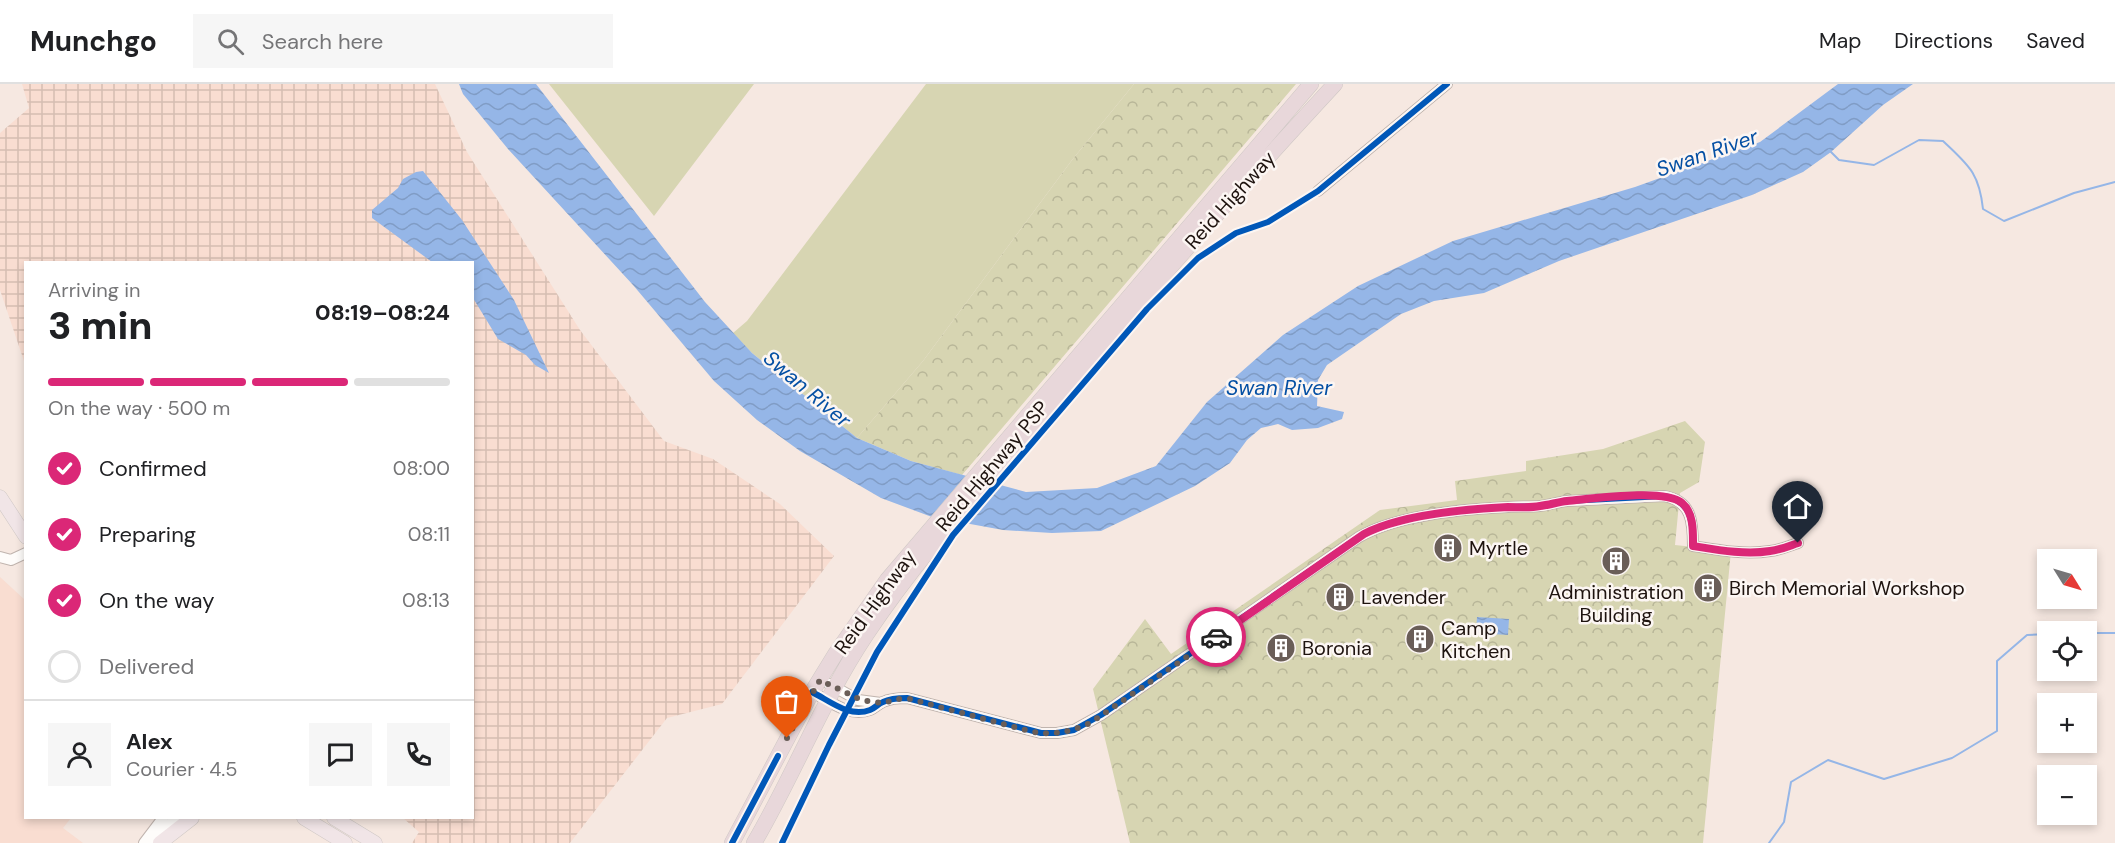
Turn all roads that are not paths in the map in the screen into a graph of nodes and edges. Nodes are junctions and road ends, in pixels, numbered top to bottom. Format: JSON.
{"nodes":[{"id":1,"x":1311,"y":84,"type":"edge"},
{"id":2,"x":1335,"y":84,"type":"edge"},
{"id":3,"x":1447,"y":84,"type":"edge"},
{"id":4,"x":1318,"y":191,"type":"dead end"},
{"id":5,"x":1129,"y":304,"type":"junction"},
{"id":6,"x":0,"y":497,"type":"edge"},
{"id":7,"x":936,"y":531,"type":"junction"},
{"id":8,"x":24,"y":534,"type":"edge"},
{"id":9,"x":1798,"y":543,"type":"dead end"},
{"id":10,"x":24,"y":554,"type":"edge"},
{"id":11,"x":0,"y":557,"type":"edge"},
{"id":12,"x":816,"y":686,"type":"junction"},
{"id":13,"x":831,"y":694,"type":"junction"},
{"id":14,"x":882,"y":703,"type":"junction"},
{"id":15,"x":780,"y":798,"type":"junction"},
{"id":16,"x":162,"y":819,"type":"edge"},
{"id":17,"x":175,"y":819,"type":"edge"},
{"id":18,"x":191,"y":819,"type":"edge"},
{"id":19,"x":306,"y":819,"type":"edge"},
{"id":20,"x":335,"y":819,"type":"edge"},
{"id":21,"x":144,"y":843,"type":"edge"},
{"id":22,"x":155,"y":843,"type":"edge"},
{"id":23,"x":160,"y":843,"type":"edge"},
{"id":24,"x":345,"y":843,"type":"edge"},
{"id":25,"x":375,"y":843,"type":"edge"},
{"id":26,"x":732,"y":843,"type":"edge"},
{"id":27,"x":754,"y":843,"type":"edge"},
{"id":28,"x":765,"y":843,"type":"edge"}],
"edges":[{"from":1,"to":5,"type":"highway","name":"Reid Highway"},
{"from":2,"to":5,"type":"highway","name":"Reid Highway"},
{"from":3,"to":4,"type":"street"},
{"from":5,"to":7,"type":"highway","name":"Reid Highway"},
{"from":6,"to":8,"type":"main road"},
{"from":7,"to":12,"type":"highway","name":"Reid Highway"},
{"from":7,"to":13,"type":"highway","name":"Reid Highway"},
{"from":9,"to":14,"type":"street"},
{"from":10,"to":11,"type":"street"},
{"from":12,"to":13,"type":"street"},
{"from":12,"to":26,"type":"highway","name":"Reid Highway"},
{"from":13,"to":14,"type":"street"},
{"from":13,"to":14,"type":"street"},
{"from":13,"to":15,"type":"highway","name":"Reid Highway"},
{"from":15,"to":27,"type":"highway","name":"Reid Highway"},
{"from":15,"to":28,"type":"highway"},
{"from":16,"to":21,"type":"street"},
{"from":17,"to":22,"type":"street"},
{"from":18,"to":23,"type":"main road"},
{"from":19,"to":24,"type":"main road"},
{"from":20,"to":25,"type":"main road"}]}
